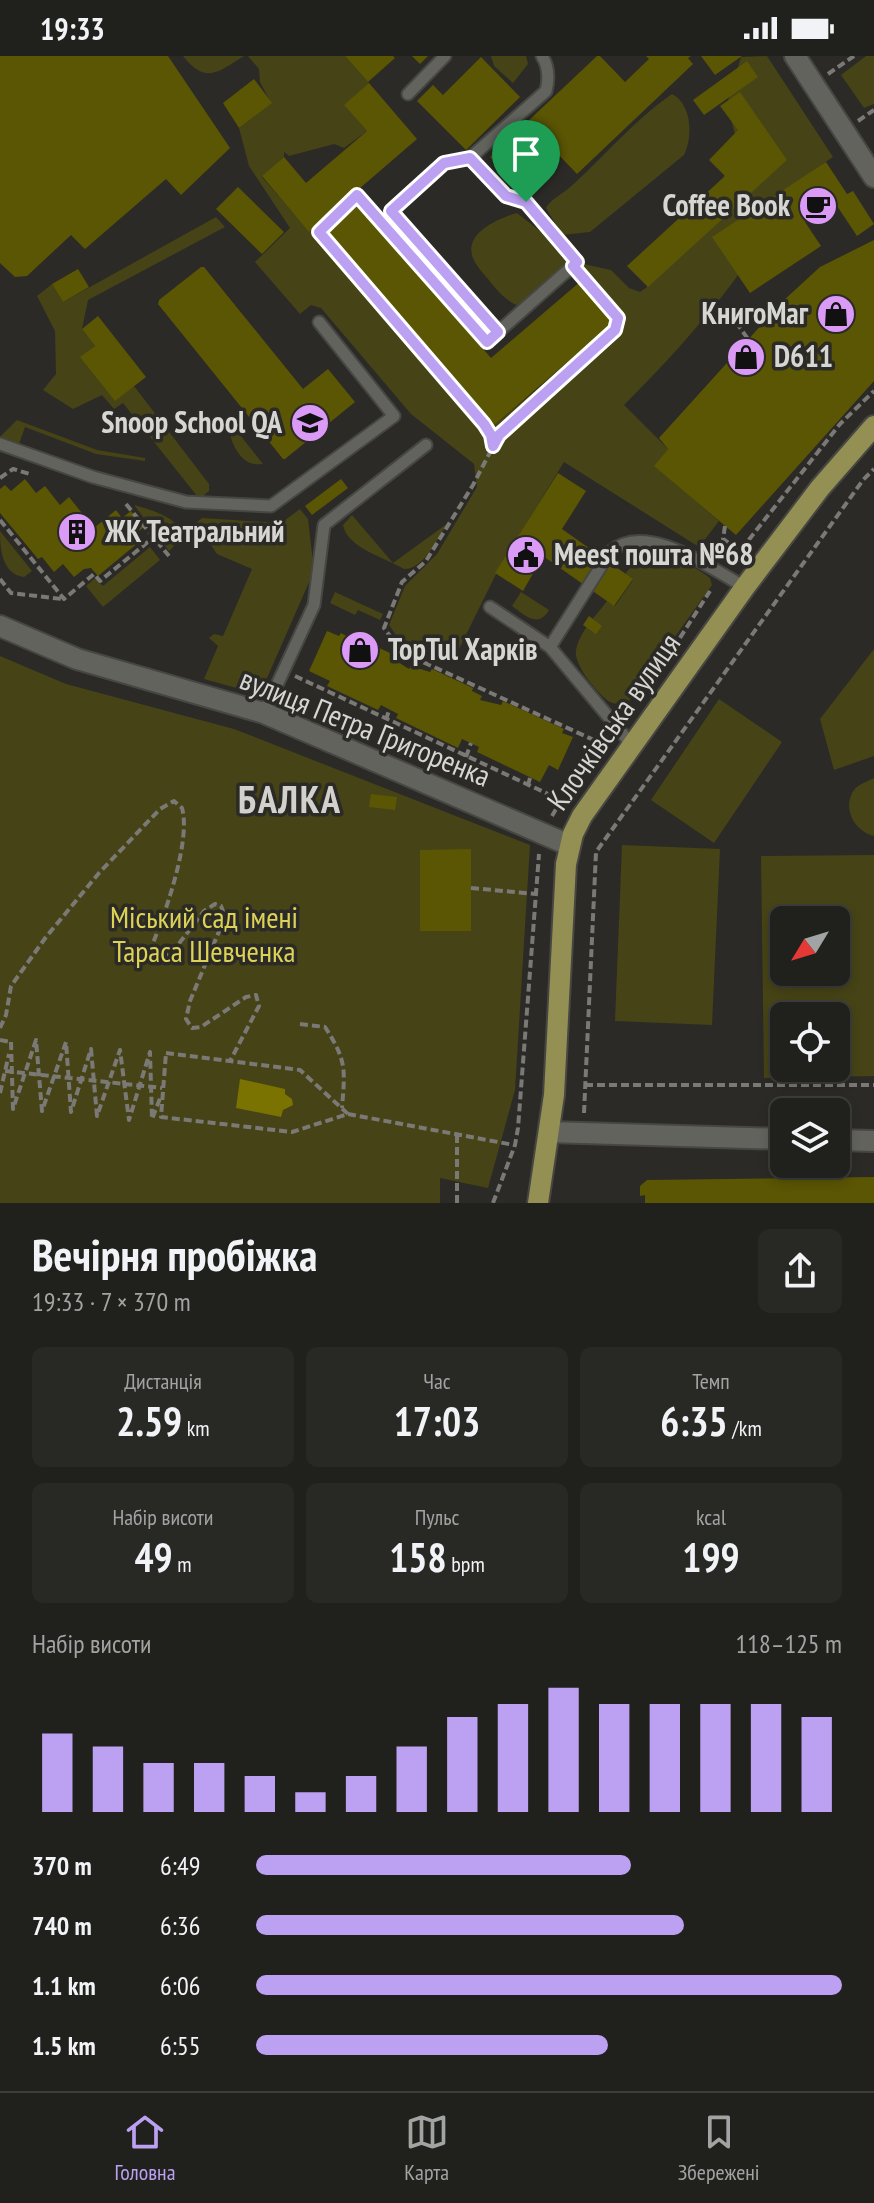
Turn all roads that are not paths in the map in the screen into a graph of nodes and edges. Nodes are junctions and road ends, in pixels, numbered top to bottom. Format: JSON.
{"nodes":[{"id":1,"x":445,"y":56,"type":"edge"},
{"id":2,"x":542,"y":56,"type":"edge"},
{"id":3,"x":795,"y":56,"type":"edge"},
{"id":4,"x":408,"y":94,"type":"dead end"},
{"id":5,"x":470,"y":158,"type":"junction"},
{"id":6,"x":874,"y":177,"type":"edge"},
{"id":7,"x":319,"y":322,"type":"dead end"},
{"id":8,"x":874,"y":426,"type":"edge"},
{"id":9,"x":0,"y":444,"type":"edge"},
{"id":10,"x":426,"y":445,"type":"dead end"},
{"id":11,"x":745,"y":587,"type":"junction"},
{"id":12,"x":490,"y":607,"type":"dead end"},
{"id":13,"x":0,"y":626,"type":"edge"},
{"id":14,"x":550,"y":647,"type":"junction"},
{"id":15,"x":264,"y":713,"type":"junction"},
{"id":16,"x":632,"y":745,"type":"junction"},
{"id":17,"x":569,"y":845,"type":"junction"},
{"id":18,"x":549,"y":1132,"type":"junction"},
{"id":19,"x":770,"y":1139,"type":"edge"},
{"id":20,"x":850,"y":1140,"type":"edge"},
{"id":21,"x":874,"y":1141,"type":"edge"},
{"id":22,"x":538,"y":1203,"type":"edge"}],
"edges":[{"from":1,"to":4,"type":"lane"},
{"from":2,"to":5,"type":"lane"},
{"from":3,"to":6,"type":"street"},
{"from":5,"to":5,"type":"lane"},
{"from":7,"to":9,"type":"lane"},
{"from":8,"to":11,"type":"main road","name":"Клочківська вулиця"},
{"from":10,"to":15,"type":"lane"},
{"from":11,"to":14,"type":"lane"},
{"from":11,"to":16,"type":"main road","name":"Клочківська вулиця"},
{"from":12,"to":14,"type":"lane"},
{"from":13,"to":15,"type":"street","name":"вулиця Петра Григоренка"},
{"from":14,"to":16,"type":"lane"},
{"from":15,"to":17,"type":"street","name":"вулиця Петра Григоренка"},
{"from":16,"to":17,"type":"main road","name":"Клочківська вулиця"},
{"from":17,"to":18,"type":"main road","name":"Клочківська вулиця"},
{"from":18,"to":19,"type":"street"},
{"from":18,"to":22,"type":"main road","name":"Клочківська вулиця"},
{"from":20,"to":21,"type":"street"}]}
